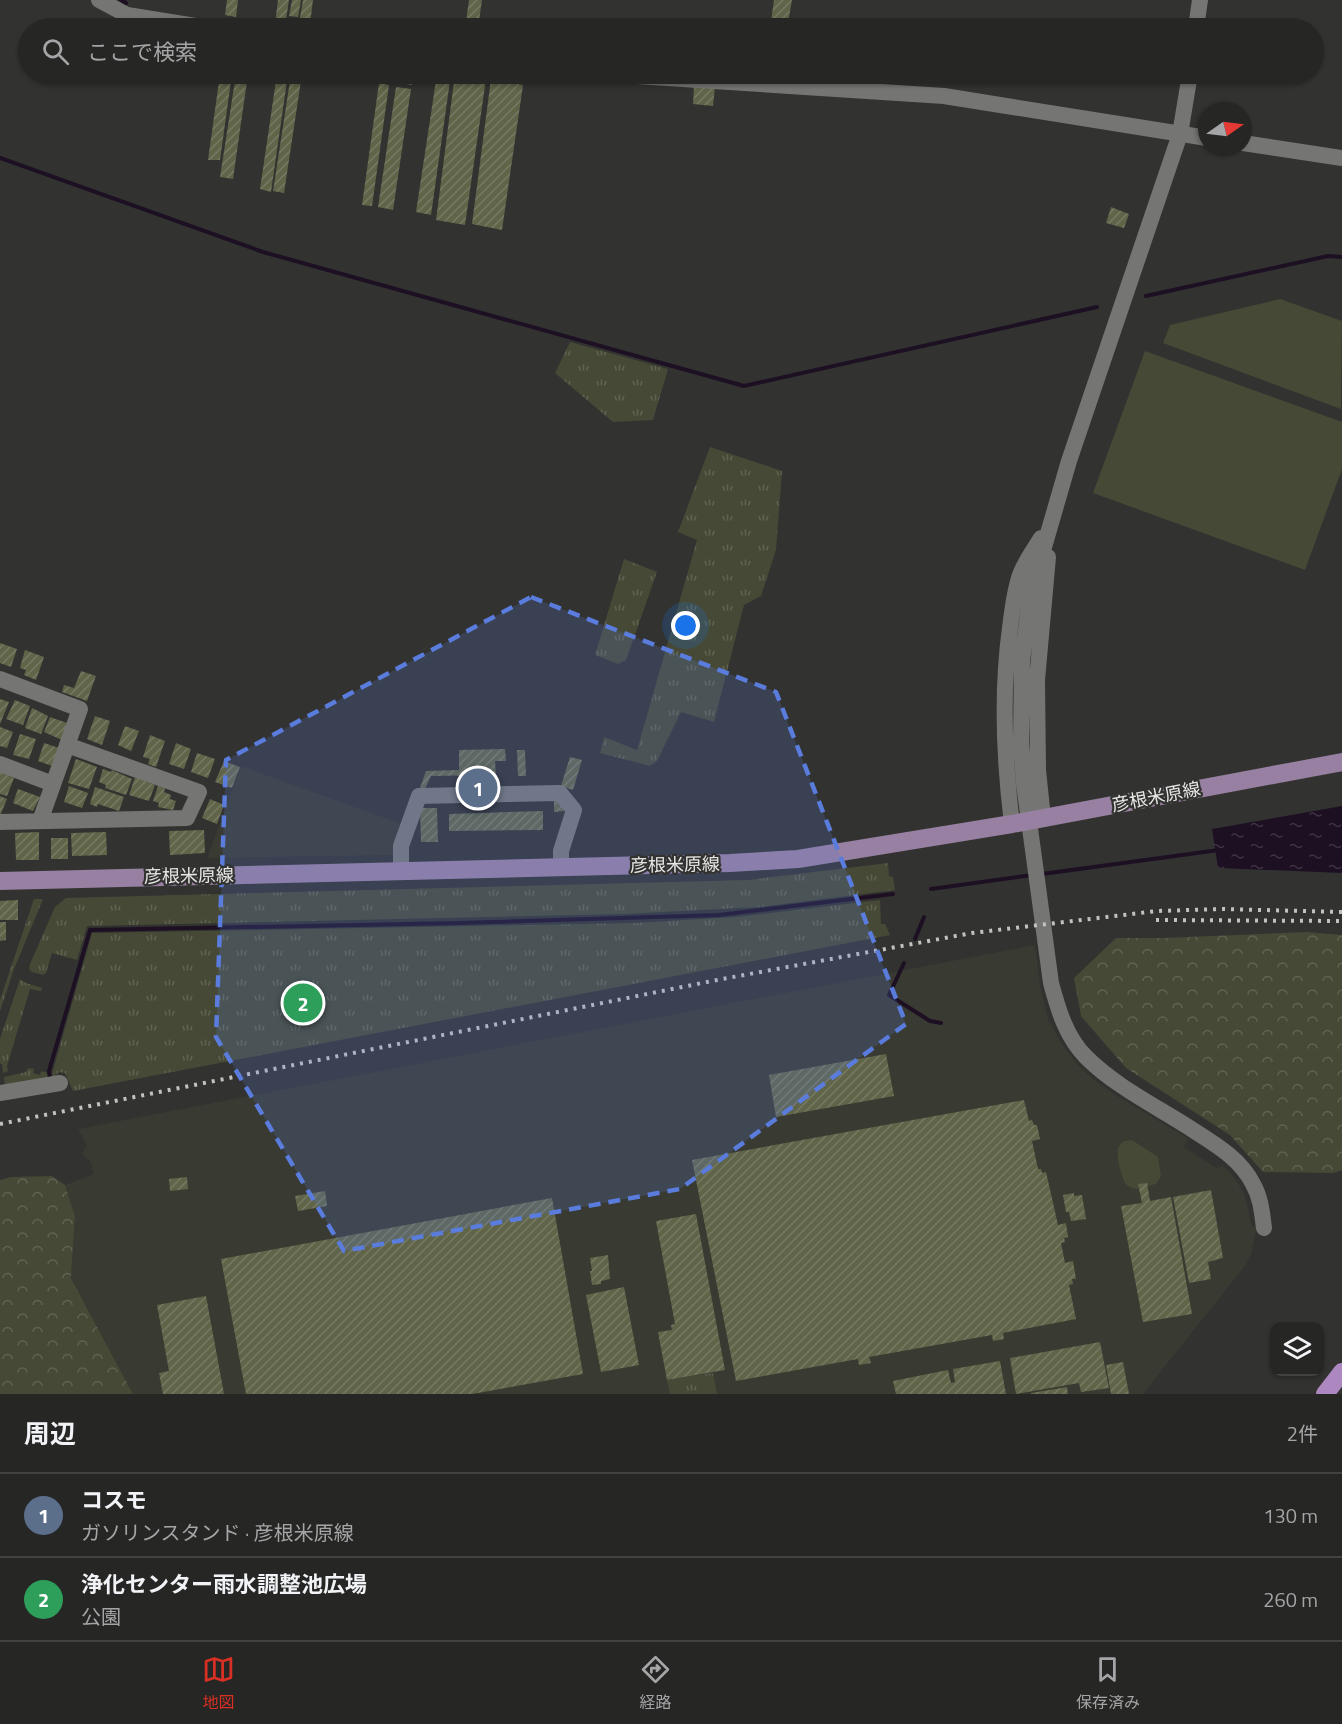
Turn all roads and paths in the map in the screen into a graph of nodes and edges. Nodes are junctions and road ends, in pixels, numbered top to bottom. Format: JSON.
{"nodes":[{"id":1,"x":99,"y":0,"type":"edge"},
{"id":2,"x":1200,"y":0,"type":"edge"},
{"id":3,"x":146,"y":18,"type":"edge"},
{"id":4,"x":1197,"y":18,"type":"edge"},
{"id":5,"x":759,"y":84,"type":"edge"},
{"id":6,"x":1188,"y":84,"type":"edge"},
{"id":7,"x":1180,"y":134,"type":"junction"},
{"id":8,"x":1198,"y":137,"type":"edge"},
{"id":9,"x":1252,"y":144,"type":"edge"},
{"id":10,"x":1342,"y":158,"type":"edge"},
{"id":11,"x":1050,"y":523,"type":"junction"},
{"id":12,"x":0,"y":680,"type":"edge"},
{"id":13,"x":67,"y":745,"type":"junction"},
{"id":14,"x":1342,"y":762,"type":"edge"},
{"id":15,"x":0,"y":764,"type":"edge"},
{"id":16,"x":53,"y":784,"type":"junction"},
{"id":17,"x":1043,"y":818,"type":"junction"},
{"id":18,"x":40,"y":821,"type":"junction"},
{"id":19,"x":0,"y":822,"type":"edge"},
{"id":20,"x":1012,"y":824,"type":"junction"},
{"id":21,"x":561,"y":867,"type":"junction"},
{"id":22,"x":400,"y":871,"type":"junction"},
{"id":23,"x":0,"y":880,"type":"edge"},
{"id":24,"x":60,"y":1083,"type":"dead end"},
{"id":25,"x":0,"y":1093,"type":"edge"},
{"id":26,"x":1264,"y":1228,"type":"dead end"},
{"id":27,"x":1342,"y":1372,"type":"edge"},
{"id":28,"x":1325,"y":1394,"type":"edge"}],
"edges":[{"from":1,"to":3,"type":"street"},
{"from":2,"to":4,"type":"street"},
{"from":5,"to":7,"type":"street"},
{"from":6,"to":7,"type":"street"},
{"from":7,"to":8,"type":"street"},
{"from":7,"to":11,"type":"street"},
{"from":9,"to":10,"type":"street"},
{"from":11,"to":17,"type":"street"},
{"from":11,"to":20,"type":"street"},
{"from":11,"to":26,"type":"street"},
{"from":12,"to":13,"type":"street"},
{"from":13,"to":16,"type":"street"},
{"from":13,"to":18,"type":"street"},
{"from":14,"to":17,"type":"main road","name":"彦根米原線"},
{"from":15,"to":16,"type":"street"},
{"from":16,"to":18,"type":"street"},
{"from":17,"to":20,"type":"main road","name":"彦根米原線"},
{"from":18,"to":19,"type":"street"},
{"from":20,"to":21,"type":"main road","name":"彦根米原線"},
{"from":21,"to":22,"type":"main road","name":"彦根米原線"},
{"from":21,"to":22,"type":"street"},
{"from":22,"to":23,"type":"main road","name":"彦根米原線"},
{"from":24,"to":25,"type":"street"},
{"from":27,"to":28,"type":"highway"}]}
